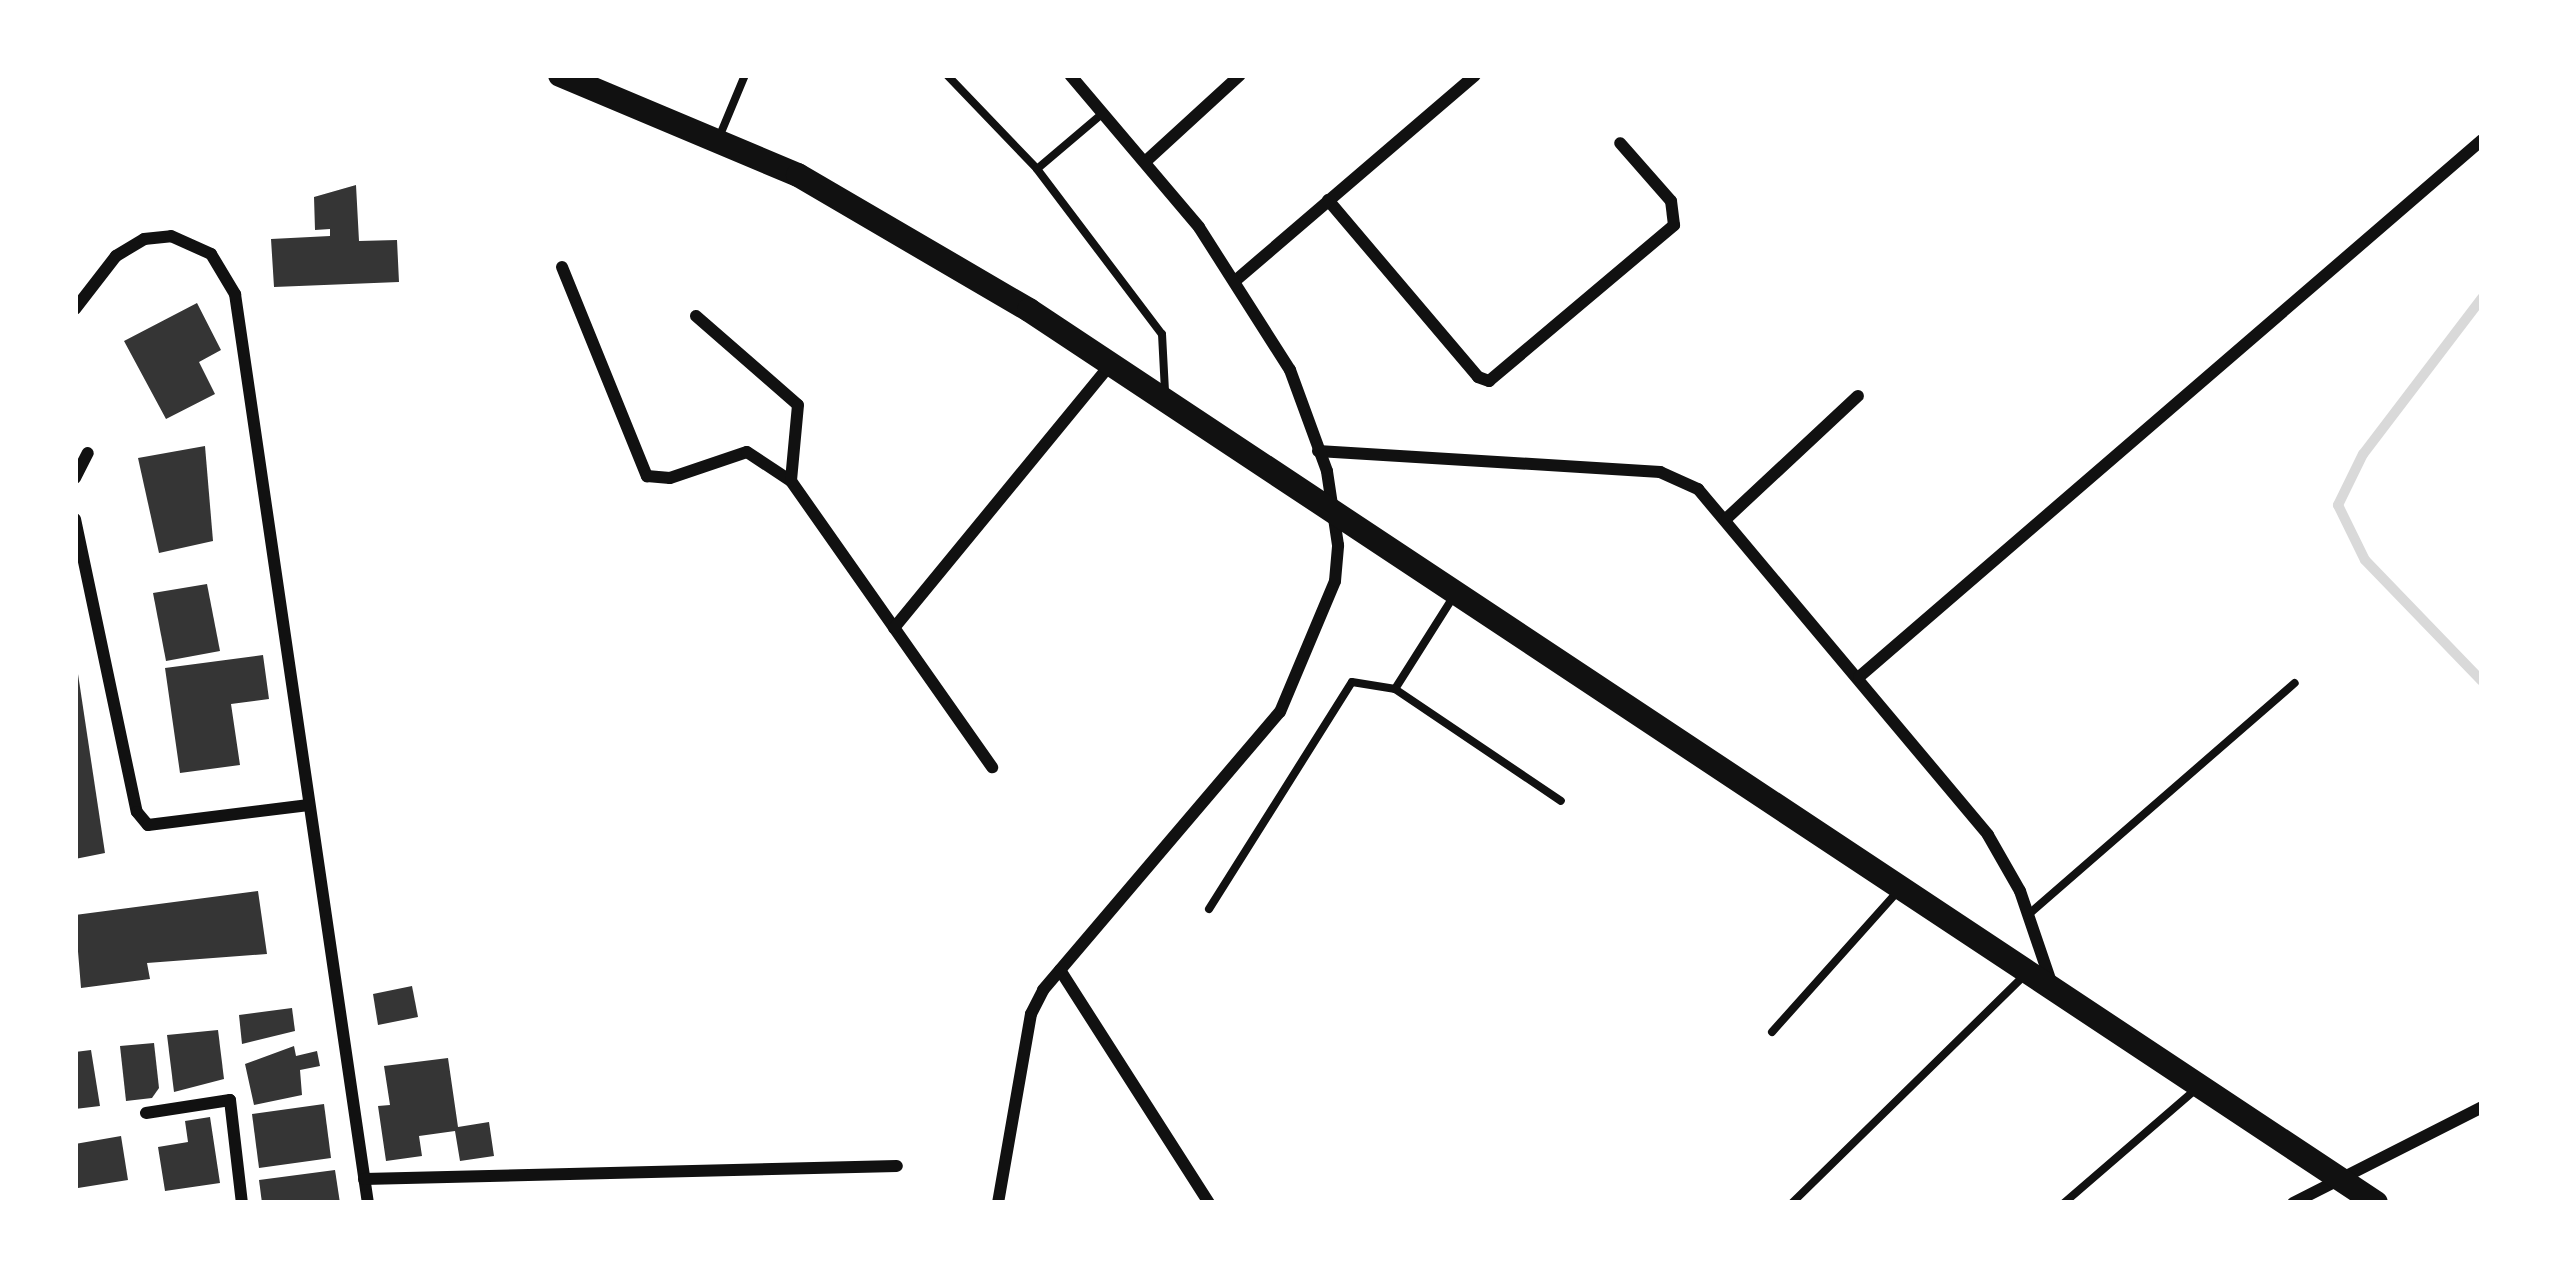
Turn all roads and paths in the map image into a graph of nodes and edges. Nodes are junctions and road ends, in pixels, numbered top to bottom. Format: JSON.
{"nodes":[{"id":1,"x":560,"y":75,"type":"edge"},
{"id":2,"x":745,"y":75,"type":"edge"},
{"id":3,"x":947,"y":75,"type":"edge"},
{"id":4,"x":1070,"y":75,"type":"edge"},
{"id":5,"x":1240,"y":75,"type":"edge"},
{"id":6,"x":1475,"y":75,"type":"edge"},
{"id":7,"x":1103,"y":113,"type":"junction"},
{"id":8,"x":719,"y":138,"type":"junction"},
{"id":9,"x":2482,"y":140,"type":"edge"},
{"id":10,"x":1620,"y":143,"type":"dead end"},
{"id":11,"x":1145,"y":162,"type":"junction"},
{"id":12,"x":1037,"y":169,"type":"junction"},
{"id":13,"x":1328,"y":200,"type":"junction"},
{"id":14,"x":562,"y":267,"type":"dead end"},
{"id":15,"x":1234,"y":281,"type":"junction"},
{"id":16,"x":75,"y":309,"type":"edge"},
{"id":17,"x":696,"y":316,"type":"dead end"},
{"id":18,"x":1110,"y":365,"type":"junction"},
{"id":19,"x":1858,"y":396,"type":"dead end"},
{"id":20,"x":1165,"y":398,"type":"junction"},
{"id":21,"x":1318,"y":451,"type":"junction"},
{"id":22,"x":88,"y":453,"type":"dead end"},
{"id":23,"x":75,"y":478,"type":"edge"},
{"id":24,"x":791,"y":481,"type":"junction"},
{"id":25,"x":1332,"y":510,"type":"junction"},
{"id":26,"x":1727,"y":518,"type":"junction"},
{"id":27,"x":75,"y":519,"type":"edge"},
{"id":28,"x":1456,"y":593,"type":"junction"},
{"id":29,"x":894,"y":628,"type":"junction"},
{"id":30,"x":1859,"y":676,"type":"junction"},
{"id":31,"x":2295,"y":683,"type":"dead end"},
{"id":32,"x":1395,"y":689,"type":"junction"},
{"id":33,"x":992,"y":767,"type":"dead end"},
{"id":34,"x":1561,"y":801,"type":"dead end"},
{"id":35,"x":309,"y":805,"type":"junction"},
{"id":36,"x":1901,"y":888,"type":"junction"},
{"id":37,"x":1209,"y":909,"type":"dead end"},
{"id":38,"x":2028,"y":915,"type":"junction"},
{"id":39,"x":1060,"y":970,"type":"junction"},
{"id":40,"x":2029,"y":971,"type":"junction"},
{"id":41,"x":2052,"y":986,"type":"junction"},
{"id":42,"x":1772,"y":1032,"type":"dead end"},
{"id":43,"x":2200,"y":1085,"type":"junction"},
{"id":44,"x":2482,"y":1107,"type":"edge"},
{"id":45,"x":146,"y":1113,"type":"dead end"},
{"id":46,"x":897,"y":1166,"type":"dead end"},
{"id":47,"x":364,"y":1179,"type":"junction"},
{"id":48,"x":2340,"y":1179,"type":"junction"},
{"id":49,"x":242,"y":1203,"type":"edge"},
{"id":50,"x":368,"y":1203,"type":"edge"},
{"id":51,"x":998,"y":1203,"type":"edge"},
{"id":52,"x":1210,"y":1203,"type":"edge"},
{"id":53,"x":1792,"y":1203,"type":"edge"},
{"id":54,"x":2064,"y":1203,"type":"edge"},
{"id":55,"x":2293,"y":1203,"type":"edge"},
{"id":56,"x":2376,"y":1203,"type":"edge"}],
"edges":[{"from":1,"to":8,"type":"highway"},
{"from":2,"to":8,"type":"lane"},
{"from":3,"to":12,"type":"lane"},
{"from":4,"to":7,"type":"street"},
{"from":5,"to":11,"type":"street"},
{"from":6,"to":13,"type":"street"},
{"from":7,"to":11,"type":"street"},
{"from":7,"to":12,"type":"lane"},
{"from":8,"to":18,"type":"highway"},
{"from":9,"to":30,"type":"street"},
{"from":10,"to":13,"type":"street"},
{"from":11,"to":15,"type":"street"},
{"from":12,"to":20,"type":"lane"},
{"from":13,"to":15,"type":"street"},
{"from":14,"to":24,"type":"street"},
{"from":15,"to":21,"type":"street"},
{"from":16,"to":35,"type":"street"},
{"from":17,"to":24,"type":"street"},
{"from":18,"to":20,"type":"highway"},
{"from":18,"to":29,"type":"street"},
{"from":19,"to":26,"type":"street"},
{"from":20,"to":25,"type":"highway"},
{"from":21,"to":25,"type":"street"},
{"from":21,"to":26,"type":"street"},
{"from":22,"to":23,"type":"street"},
{"from":24,"to":29,"type":"street"},
{"from":25,"to":28,"type":"highway"},
{"from":25,"to":39,"type":"street"},
{"from":26,"to":30,"type":"street"},
{"from":27,"to":35,"type":"street"},
{"from":28,"to":32,"type":"lane"},
{"from":28,"to":36,"type":"highway"},
{"from":29,"to":33,"type":"street"},
{"from":30,"to":38,"type":"street"},
{"from":31,"to":38,"type":"lane"},
{"from":32,"to":34,"type":"lane"},
{"from":32,"to":37,"type":"lane"},
{"from":35,"to":47,"type":"street"},
{"from":36,"to":40,"type":"highway"},
{"from":36,"to":42,"type":"lane"},
{"from":38,"to":41,"type":"street"},
{"from":39,"to":51,"type":"street"},
{"from":39,"to":52,"type":"street"},
{"from":40,"to":41,"type":"highway"},
{"from":40,"to":53,"type":"lane"},
{"from":41,"to":43,"type":"highway"},
{"from":43,"to":48,"type":"highway"},
{"from":43,"to":54,"type":"lane"},
{"from":44,"to":48,"type":"street"},
{"from":45,"to":49,"type":"street"},
{"from":46,"to":47,"type":"street"},
{"from":47,"to":50,"type":"street"},
{"from":48,"to":55,"type":"street"},
{"from":48,"to":56,"type":"highway"}]}
